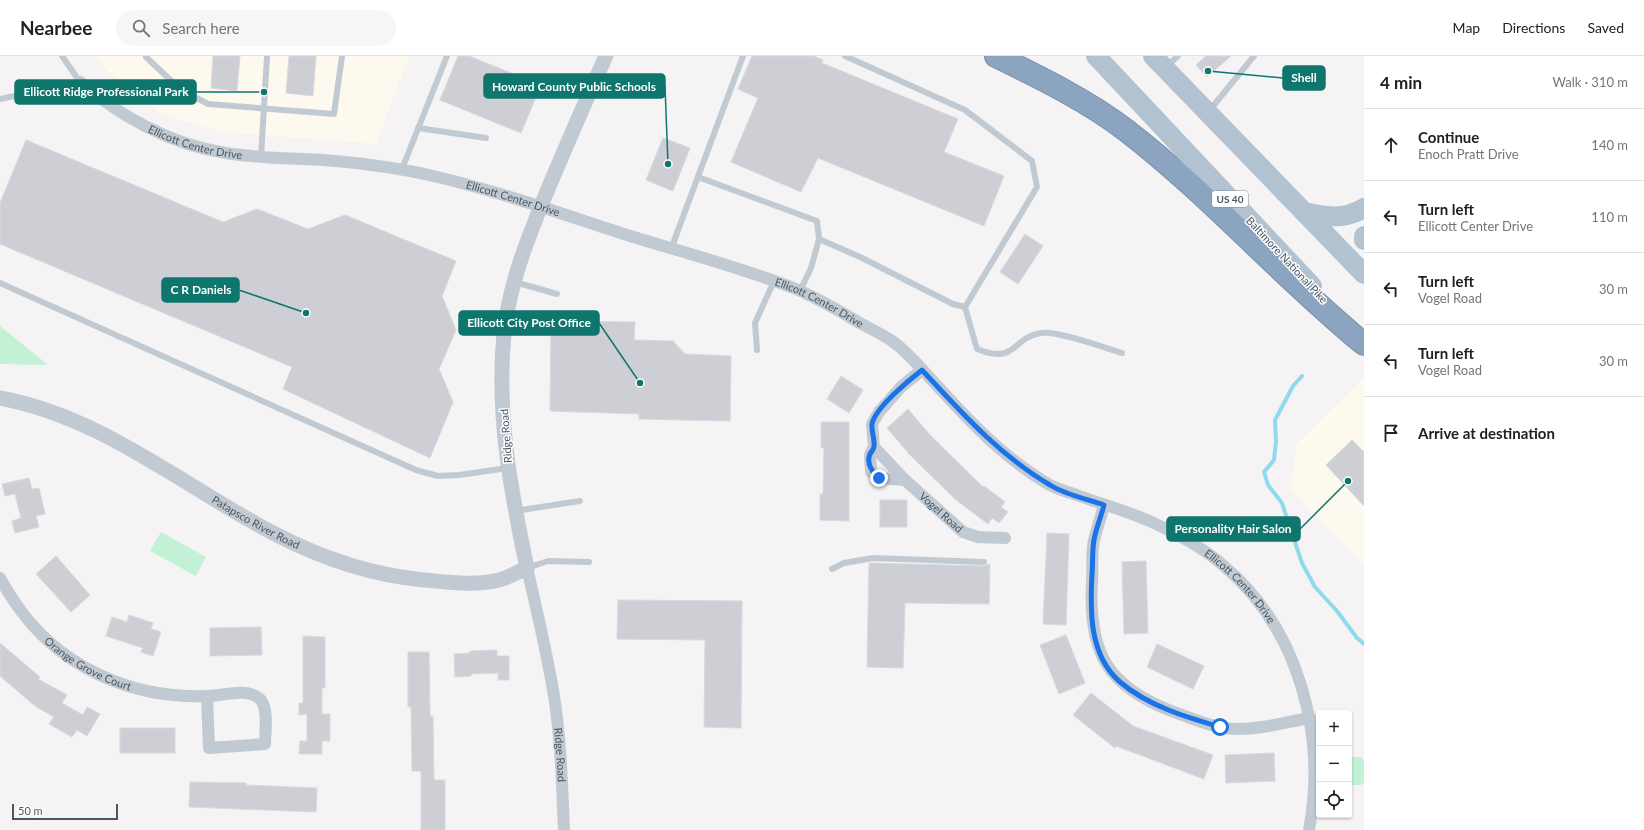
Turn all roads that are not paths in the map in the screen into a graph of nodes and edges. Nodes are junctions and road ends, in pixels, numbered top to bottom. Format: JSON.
{"nodes":[{"id":1,"x":62,"y":56,"type":"edge"},
{"id":2,"x":268,"y":56,"type":"edge"},
{"id":3,"x":342,"y":56,"type":"edge"},
{"id":4,"x":447,"y":56,"type":"edge"},
{"id":5,"x":606,"y":56,"type":"edge"},
{"id":6,"x":743,"y":56,"type":"edge"},
{"id":7,"x":844,"y":56,"type":"edge"},
{"id":8,"x":996,"y":56,"type":"edge"},
{"id":9,"x":1096,"y":56,"type":"edge"},
{"id":10,"x":1254,"y":56,"type":"edge"},
{"id":11,"x":146,"y":57,"type":"dead end"},
{"id":12,"x":1165,"y":60,"type":"edge"},
{"id":13,"x":80,"y":82,"type":"junction"},
{"id":14,"x":0,"y":99,"type":"edge"},
{"id":15,"x":264,"y":109,"type":"junction"},
{"id":16,"x":1208,"y":112,"type":"junction"},
{"id":17,"x":418,"y":128,"type":"junction"},
{"id":18,"x":486,"y":138,"type":"dead end"},
{"id":19,"x":261,"y":157,"type":"junction"},
{"id":20,"x":402,"y":169,"type":"junction"},
{"id":21,"x":698,"y":177,"type":"junction"},
{"id":22,"x":541,"y":207,"type":"junction"},
{"id":23,"x":1364,"y":208,"type":"edge"},
{"id":24,"x":1304,"y":212,"type":"junction"},
{"id":25,"x":1364,"y":236,"type":"edge"},
{"id":26,"x":819,"y":239,"type":"junction"},
{"id":27,"x":1364,"y":240,"type":"edge"},
{"id":28,"x":671,"y":249,"type":"junction"},
{"id":29,"x":1364,"y":274,"type":"edge"},
{"id":30,"x":774,"y":281,"type":"junction"},
{"id":31,"x":515,"y":282,"type":"junction"},
{"id":32,"x":0,"y":283,"type":"edge"},
{"id":33,"x":800,"y":291,"type":"junction"},
{"id":34,"x":557,"y":294,"type":"dead end"},
{"id":35,"x":965,"y":307,"type":"junction"},
{"id":36,"x":1364,"y":343,"type":"edge"},
{"id":37,"x":757,"y":350,"type":"dead end"},
{"id":38,"x":1122,"y":353,"type":"dead end"},
{"id":39,"x":922,"y":370,"type":"junction"},
{"id":40,"x":0,"y":398,"type":"edge"},
{"id":41,"x":874,"y":447,"type":"junction"},
{"id":42,"x":508,"y":468,"type":"junction"},
{"id":43,"x":905,"y":480,"type":"junction"},
{"id":44,"x":580,"y":501,"type":"dead end"},
{"id":45,"x":1104,"y":505,"type":"junction"},
{"id":46,"x":515,"y":511,"type":"junction"},
{"id":47,"x":1005,"y":538,"type":"dead end"},
{"id":48,"x":589,"y":562,"type":"dead end"},
{"id":49,"x":984,"y":562,"type":"dead end"},
{"id":50,"x":527,"y":568,"type":"junction"},
{"id":51,"x":832,"y":569,"type":"dead end"},
{"id":52,"x":0,"y":578,"type":"edge"},
{"id":53,"x":207,"y":696,"type":"junction"},
{"id":54,"x":1310,"y":718,"type":"junction"},
{"id":55,"x":564,"y":830,"type":"edge"},
{"id":56,"x":1309,"y":830,"type":"edge"}],
"edges":[{"from":1,"to":13,"type":"lane"},
{"from":2,"to":15,"type":"lane"},
{"from":3,"to":15,"type":"lane"},
{"from":4,"to":17,"type":"lane"},
{"from":5,"to":22,"type":"street","name":"Ridge Road"},
{"from":6,"to":21,"type":"lane"},
{"from":7,"to":35,"type":"lane"},
{"from":8,"to":36,"type":"highway"},
{"from":9,"to":36,"type":"main road","name":"Baltimore National Pike","number":"US 40"},
{"from":10,"to":16,"type":"lane"},
{"from":11,"to":15,"type":"lane"},
{"from":12,"to":16,"type":"main road"},
{"from":13,"to":14,"type":"lane"},
{"from":13,"to":19,"type":"street","name":"Ellicott Center Drive"},
{"from":15,"to":19,"type":"lane"},
{"from":16,"to":24,"type":"main road"},
{"from":17,"to":18,"type":"lane"},
{"from":17,"to":20,"type":"lane"},
{"from":19,"to":20,"type":"street","name":"Ellicott Center Drive"},
{"from":20,"to":22,"type":"street","name":"Ellicott Center Drive"},
{"from":21,"to":26,"type":"lane"},
{"from":21,"to":28,"type":"lane"},
{"from":22,"to":28,"type":"street","name":"Ellicott Center Drive"},
{"from":22,"to":31,"type":"street","name":"Ridge Road"},
{"from":23,"to":24,"type":"main road"},
{"from":24,"to":29,"type":"main road"},
{"from":25,"to":27,"type":"main road"},
{"from":26,"to":33,"type":"lane"},
{"from":26,"to":35,"type":"lane"},
{"from":28,"to":30,"type":"street","name":"Ellicott Center Drive"},
{"from":30,"to":33,"type":"street","name":"Ellicott Center Drive"},
{"from":30,"to":37,"type":"lane"},
{"from":31,"to":34,"type":"lane"},
{"from":31,"to":42,"type":"street","name":"Ridge Road"},
{"from":32,"to":42,"type":"lane"},
{"from":33,"to":39,"type":"street","name":"Ellicott Center Drive"},
{"from":35,"to":38,"type":"lane"},
{"from":39,"to":41,"type":"street"},
{"from":39,"to":45,"type":"street","name":"Ellicott Center Drive"},
{"from":40,"to":50,"type":"street","name":"Patapsco River Road"},
{"from":41,"to":43,"type":"street","name":"Vogel Road"},
{"from":41,"to":43,"type":"street"},
{"from":42,"to":46,"type":"street","name":"Ridge Road"},
{"from":43,"to":47,"type":"street","name":"Vogel Road"},
{"from":44,"to":46,"type":"lane"},
{"from":45,"to":54,"type":"street","name":"Ellicott Center Drive"},
{"from":45,"to":54,"type":"street"},
{"from":46,"to":50,"type":"street","name":"Ridge Road"},
{"from":48,"to":50,"type":"lane"},
{"from":49,"to":51,"type":"lane"},
{"from":50,"to":55,"type":"street","name":"Ridge Road"},
{"from":52,"to":53,"type":"street","name":"Orange Grove Court"},
{"from":53,"to":53,"type":"street","name":"Orange Grove Court"},
{"from":54,"to":56,"type":"street","name":"Ellicott Center Drive"}]}
